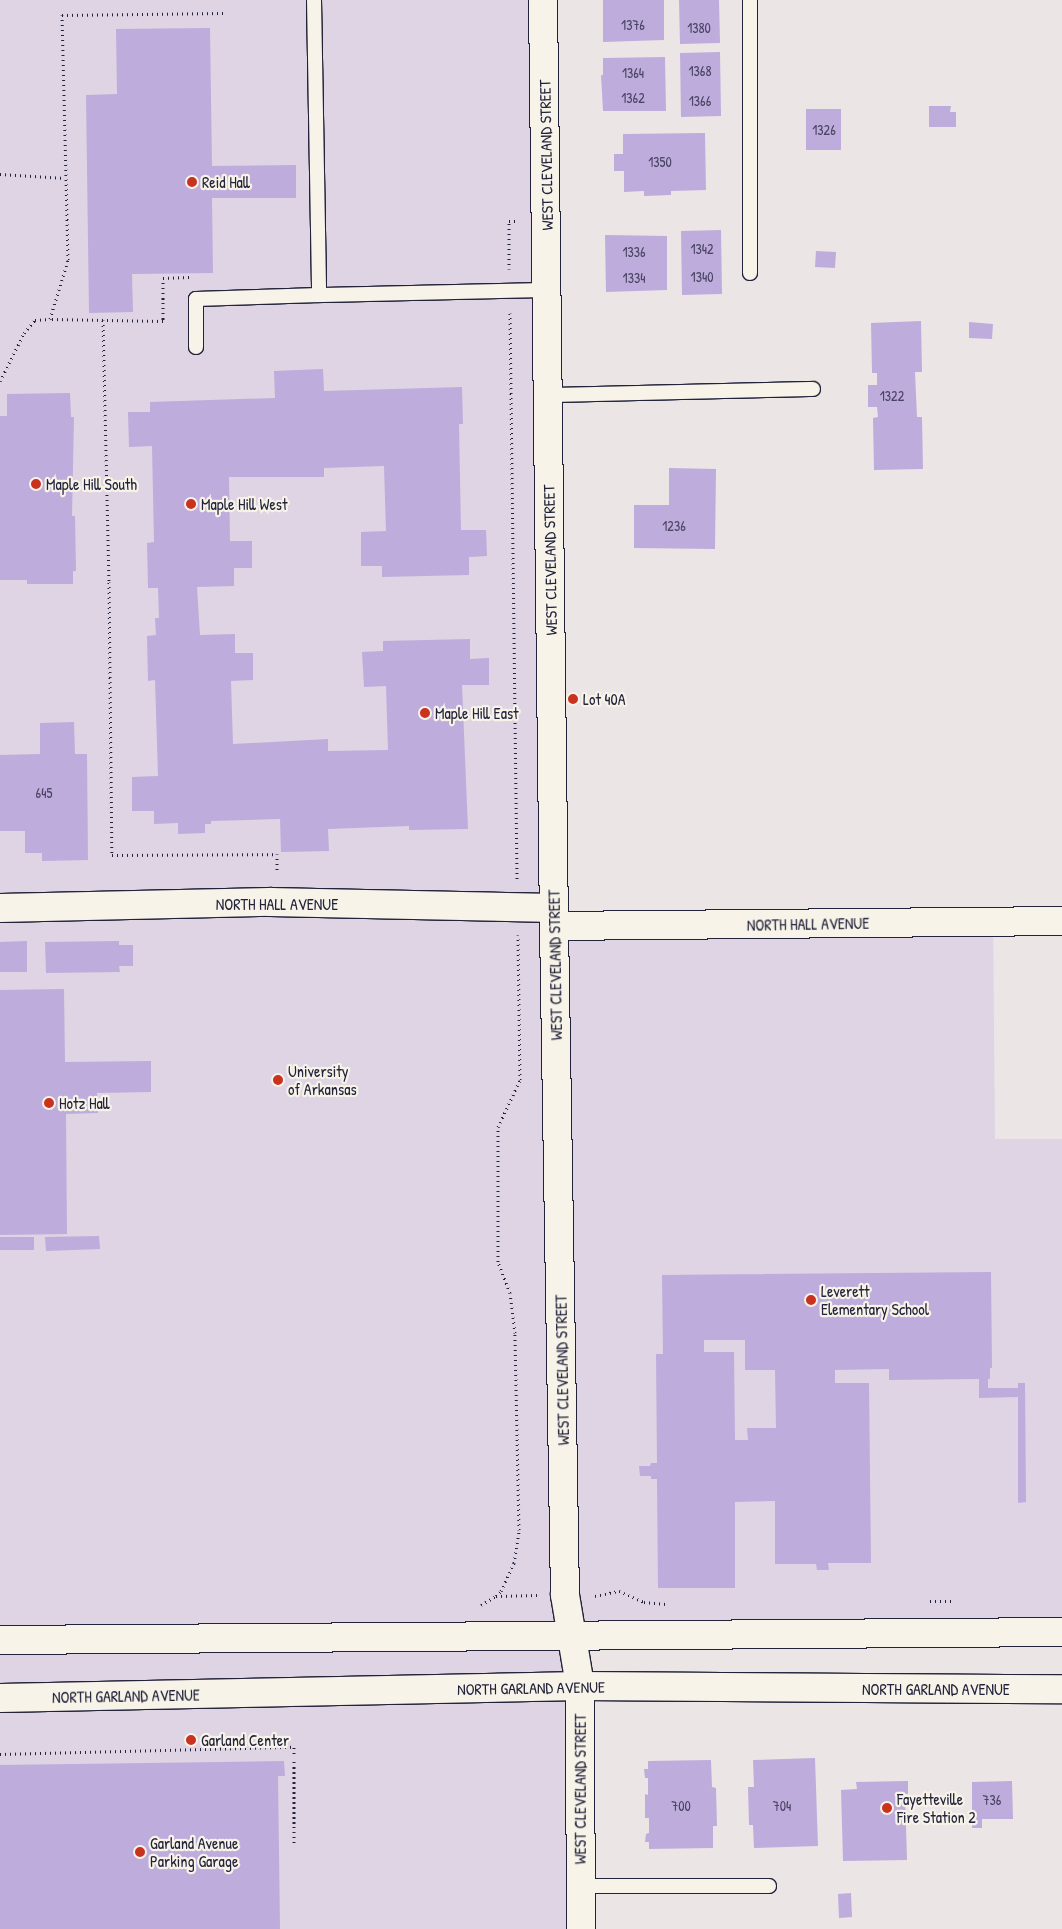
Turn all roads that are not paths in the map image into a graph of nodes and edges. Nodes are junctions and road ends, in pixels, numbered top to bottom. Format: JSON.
{"nodes":[{"id":1,"x":314,"y":0,"type":"edge"},
{"id":2,"x":543,"y":0,"type":"edge"},
{"id":3,"x":750,"y":0,"type":"edge"},
{"id":4,"x":750,"y":273,"type":"dead end"},
{"id":5,"x":548,"y":290,"type":"junction"},
{"id":6,"x":318,"y":295,"type":"junction"},
{"id":7,"x":196,"y":347,"type":"dead end"},
{"id":8,"x":813,"y":389,"type":"dead end"},
{"id":9,"x":548,"y":395,"type":"junction"},
{"id":10,"x":0,"y":908,"type":"edge"},
{"id":11,"x":554,"y":917,"type":"junction"},
{"id":12,"x":1062,"y":921,"type":"edge"},
{"id":13,"x":1062,"y":1632,"type":"edge"},
{"id":14,"x":573,"y":1637,"type":"junction"},
{"id":15,"x":0,"y":1640,"type":"edge"},
{"id":16,"x":580,"y":1686,"type":"junction"},
{"id":17,"x":1062,"y":1689,"type":"edge"},
{"id":18,"x":0,"y":1698,"type":"edge"},
{"id":19,"x":581,"y":1886,"type":"junction"},
{"id":20,"x":769,"y":1886,"type":"dead end"},
{"id":21,"x":581,"y":1929,"type":"edge"}],
"edges":[{"from":1,"to":6,"type":"lane"},
{"from":2,"to":5,"type":"street","name":"WEST CLEVELAND STREET"},
{"from":3,"to":4,"type":"lane"},
{"from":5,"to":6,"type":"lane"},
{"from":5,"to":9,"type":"street","name":"WEST CLEVELAND STREET"},
{"from":6,"to":7,"type":"lane"},
{"from":8,"to":9,"type":"lane"},
{"from":9,"to":11,"type":"street","name":"WEST CLEVELAND STREET"},
{"from":10,"to":11,"type":"street","name":"NORTH HALL AVENUE"},
{"from":11,"to":12,"type":"street","name":"NORTH HALL AVENUE"},
{"from":11,"to":14,"type":"street","name":"WEST CLEVELAND STREET"},
{"from":13,"to":14,"type":"street"},
{"from":14,"to":15,"type":"street"},
{"from":14,"to":16,"type":"street","name":"WEST CLEVELAND STREET"},
{"from":16,"to":17,"type":"street","name":"NORTH GARLAND AVENUE"},
{"from":16,"to":18,"type":"street","name":"NORTH GARLAND AVENUE"},
{"from":16,"to":19,"type":"street","name":"WEST CLEVELAND STREET"},
{"from":19,"to":20,"type":"lane"},
{"from":19,"to":21,"type":"street","name":"WEST CLEVELAND STREET"}]}
